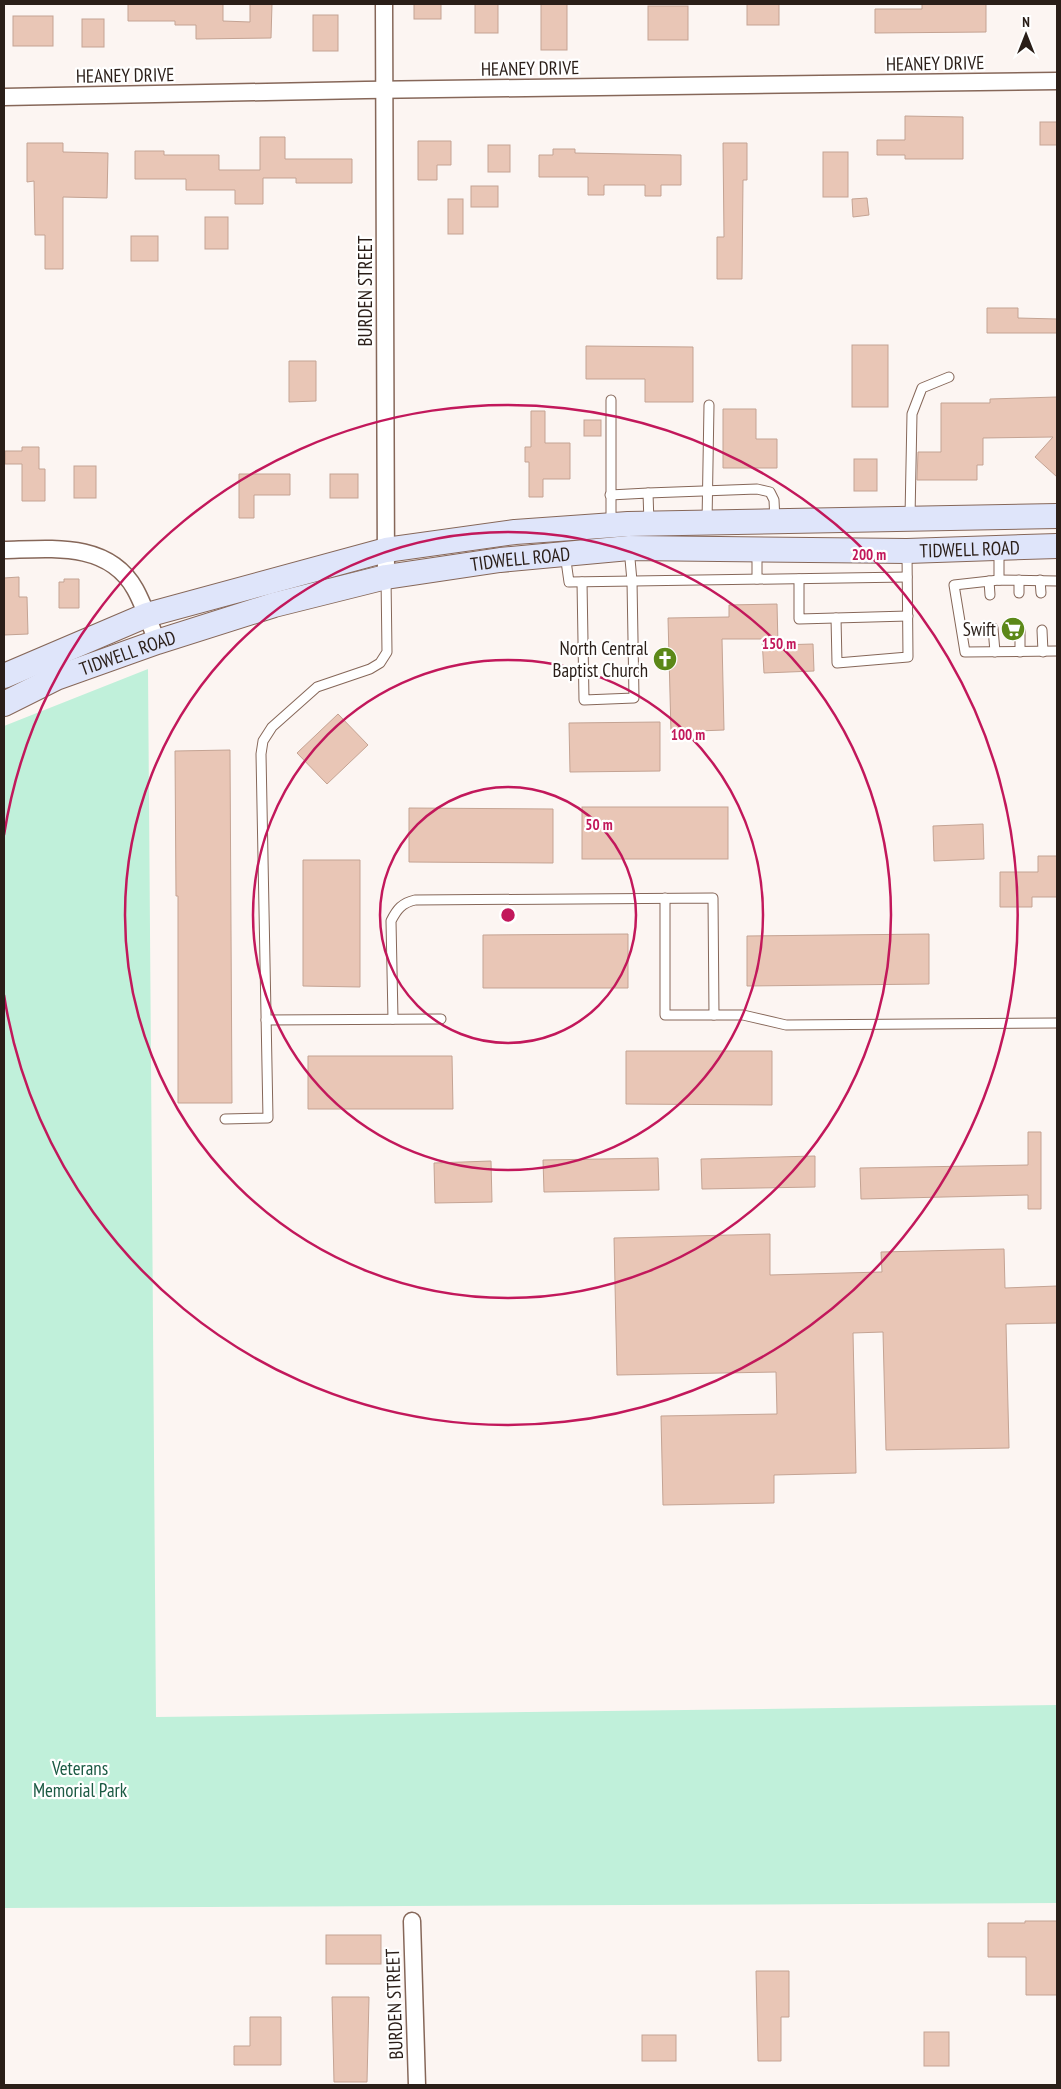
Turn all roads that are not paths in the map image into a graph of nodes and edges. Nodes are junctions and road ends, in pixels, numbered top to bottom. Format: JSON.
{"nodes":[{"id":1,"x":384,"y":4,"type":"edge"},
{"id":2,"x":1057,"y":81,"type":"edge"},
{"id":3,"x":384,"y":90,"type":"junction"},
{"id":4,"x":4,"y":97,"type":"edge"},
{"id":5,"x":949,"y":377,"type":"dead end"},
{"id":6,"x":611,"y":400,"type":"dead end"},
{"id":7,"x":709,"y":405,"type":"dead end"},
{"id":8,"x":707,"y":491,"type":"junction"},
{"id":9,"x":648,"y":494,"type":"junction"},
{"id":10,"x":610,"y":495,"type":"junction"},
{"id":11,"x":1057,"y":516,"type":"edge"},
{"id":12,"x":910,"y":520,"type":"junction"},
{"id":13,"x":775,"y":522,"type":"junction"},
{"id":14,"x":707,"y":523,"type":"junction"},
{"id":15,"x":630,"y":524,"type":"junction"},
{"id":16,"x":1057,"y":546,"type":"edge"},
{"id":17,"x":629,"y":548,"type":"junction"},
{"id":18,"x":999,"y":548,"type":"junction"},
{"id":19,"x":4,"y":550,"type":"edge"},
{"id":20,"x":386,"y":550,"type":"junction"},
{"id":21,"x":757,"y":550,"type":"junction"},
{"id":22,"x":907,"y":551,"type":"junction"},
{"id":23,"x":565,"y":554,"type":"junction"},
{"id":24,"x":907,"y":577,"type":"junction"},
{"id":25,"x":386,"y":578,"type":"junction"},
{"id":26,"x":757,"y":579,"type":"junction"},
{"id":27,"x":799,"y":579,"type":"junction"},
{"id":28,"x":994,"y":580,"type":"junction"},
{"id":29,"x":1019,"y":580,"type":"junction"},
{"id":30,"x":1040,"y":580,"type":"junction"},
{"id":31,"x":1057,"y":580,"type":"edge"},
{"id":32,"x":632,"y":581,"type":"junction"},
{"id":33,"x":582,"y":582,"type":"junction"},
{"id":34,"x":1019,"y":593,"type":"dead end"},
{"id":35,"x":1041,"y":593,"type":"dead end"},
{"id":36,"x":990,"y":595,"type":"dead end"},
{"id":37,"x":147,"y":615,"type":"junction"},
{"id":38,"x":908,"y":616,"type":"junction"},
{"id":39,"x":836,"y":618,"type":"junction"},
{"id":40,"x":993,"y":628,"type":"dead end"},
{"id":41,"x":1042,"y":630,"type":"dead end"},
{"id":42,"x":1020,"y":631,"type":"dead end"},
{"id":43,"x":157,"y":642,"type":"junction"},
{"id":44,"x":1057,"y":651,"type":"edge"},
{"id":45,"x":995,"y":652,"type":"junction"},
{"id":46,"x":1020,"y":652,"type":"junction"},
{"id":47,"x":1043,"y":652,"type":"junction"},
{"id":48,"x":4,"y":676,"type":"edge"},
{"id":49,"x":4,"y":704,"type":"edge"},
{"id":50,"x":666,"y":898,"type":"junction"},
{"id":51,"x":714,"y":1015,"type":"junction"},
{"id":52,"x":441,"y":1019,"type":"dead end"},
{"id":53,"x":266,"y":1020,"type":"junction"},
{"id":54,"x":393,"y":1020,"type":"junction"},
{"id":55,"x":1057,"y":1023,"type":"edge"},
{"id":56,"x":225,"y":1119,"type":"dead end"},
{"id":57,"x":412,"y":1921,"type":"dead end"},
{"id":58,"x":417,"y":2085,"type":"edge"}],
"edges":[{"from":1,"to":3,"type":"street","name":"BURDEN STREET"},
{"from":2,"to":3,"type":"street","name":"HEANEY DRIVE"},
{"from":3,"to":4,"type":"street","name":"HEANEY DRIVE"},
{"from":3,"to":20,"type":"street","name":"BURDEN STREET"},
{"from":5,"to":12,"type":"lane"},
{"from":6,"to":10,"type":"lane"},
{"from":7,"to":8,"type":"lane"},
{"from":8,"to":9,"type":"lane"},
{"from":8,"to":13,"type":"lane"},
{"from":8,"to":14,"type":"lane"},
{"from":9,"to":10,"type":"lane"},
{"from":9,"to":15,"type":"lane"},
{"from":10,"to":15,"type":"lane"},
{"from":11,"to":12,"type":"main road","name":"TIDWELL ROAD"},
{"from":12,"to":13,"type":"main road","name":"TIDWELL ROAD"},
{"from":12,"to":22,"type":"main road"},
{"from":13,"to":14,"type":"main road","name":"TIDWELL ROAD"},
{"from":14,"to":15,"type":"main road","name":"TIDWELL ROAD"},
{"from":15,"to":17,"type":"main road"},
{"from":15,"to":20,"type":"main road","name":"TIDWELL ROAD"},
{"from":16,"to":18,"type":"main road","name":"TIDWELL ROAD"},
{"from":17,"to":21,"type":"main road","name":"TIDWELL ROAD"},
{"from":17,"to":23,"type":"main road","name":"TIDWELL ROAD"},
{"from":17,"to":32,"type":"lane"},
{"from":18,"to":22,"type":"main road","name":"TIDWELL ROAD"},
{"from":18,"to":28,"type":"lane"},
{"from":19,"to":37,"type":"street"},
{"from":20,"to":25,"type":"street","name":"BURDEN STREET"},
{"from":20,"to":37,"type":"main road","name":"TIDWELL ROAD"},
{"from":21,"to":22,"type":"main road","name":"TIDWELL ROAD"},
{"from":21,"to":26,"type":"lane"},
{"from":22,"to":24,"type":"lane"},
{"from":23,"to":25,"type":"main road","name":"TIDWELL ROAD"},
{"from":23,"to":33,"type":"lane"},
{"from":24,"to":27,"type":"lane"},
{"from":24,"to":38,"type":"lane"},
{"from":25,"to":43,"type":"main road","name":"TIDWELL ROAD"},
{"from":25,"to":53,"type":"lane"},
{"from":26,"to":27,"type":"lane"},
{"from":26,"to":32,"type":"lane"},
{"from":27,"to":39,"type":"lane"},
{"from":28,"to":29,"type":"lane"},
{"from":28,"to":36,"type":"lane"},
{"from":28,"to":45,"type":"lane"},
{"from":29,"to":30,"type":"lane"},
{"from":29,"to":34,"type":"lane"},
{"from":30,"to":31,"type":"lane"},
{"from":30,"to":35,"type":"lane"},
{"from":32,"to":33,"type":"lane"},
{"from":32,"to":33,"type":"lane"},
{"from":37,"to":43,"type":"street"},
{"from":37,"to":48,"type":"main road","name":"TIDWELL ROAD"},
{"from":38,"to":39,"type":"lane"},
{"from":38,"to":39,"type":"lane"},
{"from":40,"to":45,"type":"lane"},
{"from":41,"to":47,"type":"lane"},
{"from":42,"to":46,"type":"lane"},
{"from":43,"to":49,"type":"main road","name":"TIDWELL ROAD"},
{"from":44,"to":47,"type":"lane"},
{"from":45,"to":46,"type":"lane"},
{"from":46,"to":47,"type":"lane"},
{"from":50,"to":51,"type":"lane"},
{"from":50,"to":51,"type":"lane"},
{"from":50,"to":54,"type":"lane"},
{"from":51,"to":55,"type":"lane"},
{"from":52,"to":54,"type":"lane"},
{"from":53,"to":54,"type":"lane"},
{"from":53,"to":56,"type":"lane"},
{"from":57,"to":58,"type":"street","name":"BURDEN STREET"}]}
